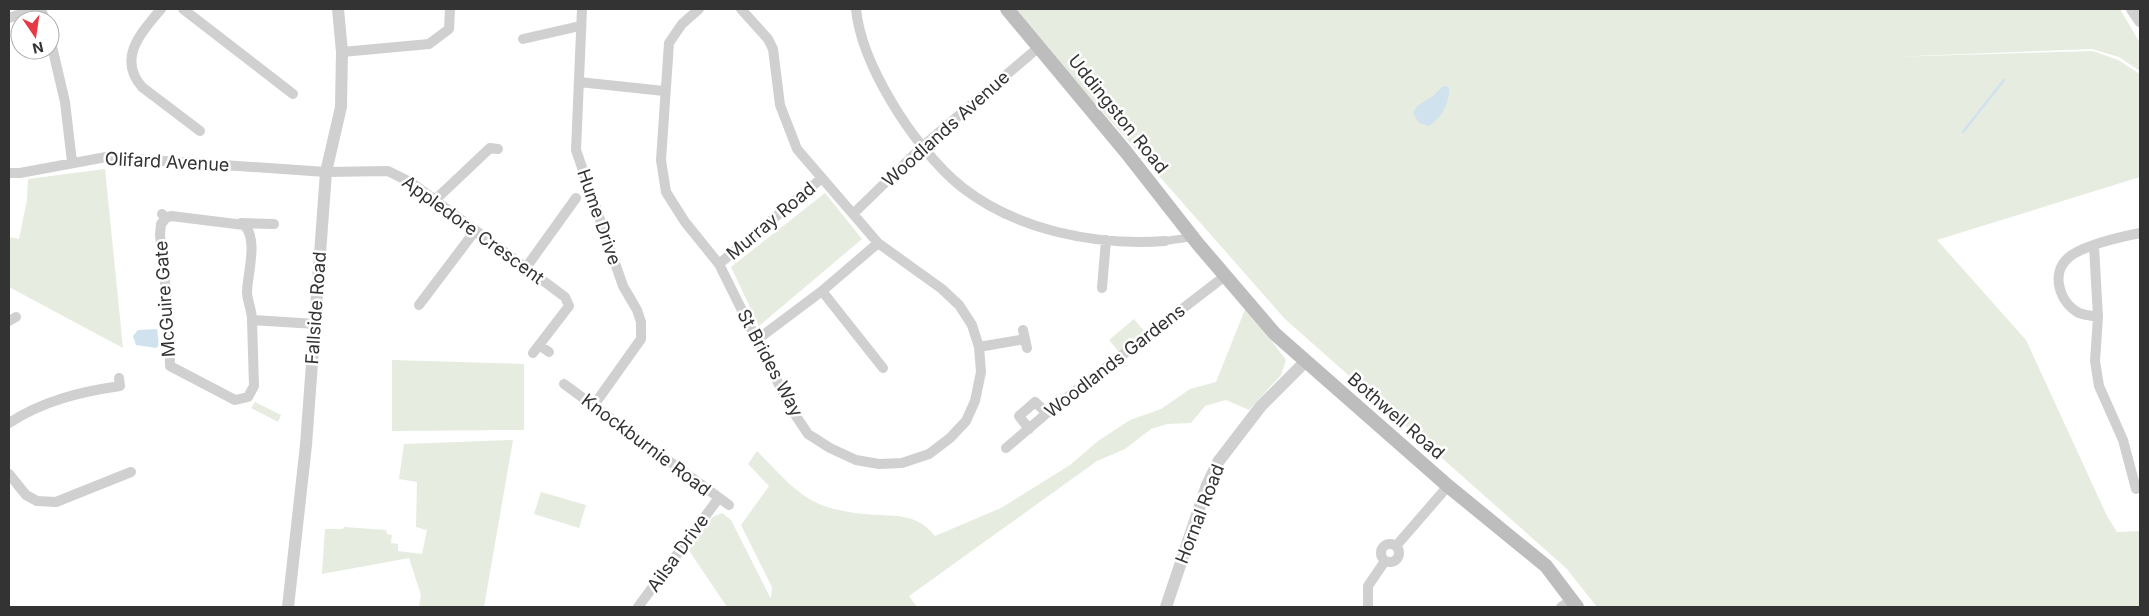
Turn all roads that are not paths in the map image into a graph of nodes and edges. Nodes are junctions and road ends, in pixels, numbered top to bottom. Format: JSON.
{"nodes":[{"id":1,"x":35,"y":9,"type":"edge"},
{"id":2,"x":161,"y":9,"type":"edge"},
{"id":3,"x":183,"y":9,"type":"edge"},
{"id":4,"x":338,"y":9,"type":"edge"},
{"id":5,"x":450,"y":9,"type":"edge"},
{"id":6,"x":582,"y":9,"type":"edge"},
{"id":7,"x":699,"y":9,"type":"edge"},
{"id":8,"x":741,"y":9,"type":"edge"},
{"id":9,"x":856,"y":9,"type":"edge"},
{"id":10,"x":1008,"y":9,"type":"edge"},
{"id":11,"x":2132,"y":9,"type":"edge"},
{"id":12,"x":9,"y":18,"type":"edge"},
{"id":13,"x":2140,"y":21,"type":"edge"},
{"id":14,"x":580,"y":26,"type":"junction"},
{"id":15,"x":523,"y":39,"type":"dead end"},
{"id":16,"x":1039,"y":47,"type":"junction"},
{"id":17,"x":342,"y":52,"type":"junction"},
{"id":18,"x":55,"y":60,"type":"edge"},
{"id":19,"x":579,"y":82,"type":"junction"},
{"id":20,"x":664,"y":91,"type":"junction"},
{"id":21,"x":293,"y":94,"type":"dead end"},
{"id":22,"x":200,"y":131,"type":"dead end"},
{"id":23,"x":923,"y":146,"type":"junction"},
{"id":24,"x":498,"y":149,"type":"dead end"},
{"id":25,"x":72,"y":162,"type":"junction"},
{"id":26,"x":9,"y":172,"type":"edge"},
{"id":27,"x":326,"y":172,"type":"junction"},
{"id":28,"x":822,"y":178,"type":"junction"},
{"id":29,"x":576,"y":198,"type":"dead end"},
{"id":30,"x":435,"y":200,"type":"junction"},
{"id":31,"x":854,"y":213,"type":"junction"},
{"id":32,"x":237,"y":223,"type":"junction"},
{"id":33,"x":274,"y":224,"type":"dead end"},
{"id":34,"x":475,"y":231,"type":"junction"},
{"id":35,"x":2140,"y":233,"type":"edge"},
{"id":36,"x":1106,"y":240,"type":"junction"},
{"id":37,"x":1165,"y":241,"type":"joint"},
{"id":38,"x":1195,"y":241,"type":"junction"},
{"id":39,"x":878,"y":243,"type":"junction"},
{"id":40,"x":2094,"y":246,"type":"junction"},
{"id":41,"x":719,"y":264,"type":"junction"},
{"id":42,"x":525,"y":269,"type":"junction"},
{"id":43,"x":1225,"y":276,"type":"junction"},
{"id":44,"x":1102,"y":288,"type":"dead end"},
{"id":45,"x":822,"y":291,"type":"junction"},
{"id":46,"x":419,"y":305,"type":"dead end"},
{"id":47,"x":2098,"y":317,"type":"junction"},
{"id":48,"x":252,"y":320,"type":"junction"},
{"id":49,"x":316,"y":324,"type":"junction"},
{"id":50,"x":1025,"y":339,"type":"dead end"},
{"id":51,"x":758,"y":340,"type":"junction"},
{"id":52,"x":979,"y":346,"type":"junction"},
{"id":53,"x":549,"y":352,"type":"dead end"},
{"id":54,"x":1306,"y":361,"type":"junction"},
{"id":55,"x":883,"y":368,"type":"dead end"},
{"id":56,"x":119,"y":382,"type":"dead end"},
{"id":57,"x":564,"y":384,"type":"dead end"},
{"id":58,"x":594,"y":405,"type":"junction"},
{"id":59,"x":1047,"y":414,"type":"junction"},
{"id":60,"x":9,"y":423,"type":"edge"},
{"id":61,"x":1029,"y":429,"type":"junction"},
{"id":62,"x":1006,"y":448,"type":"dead end"},
{"id":63,"x":131,"y":472,"type":"dead end"},
{"id":64,"x":9,"y":474,"type":"edge"},
{"id":65,"x":1448,"y":486,"type":"junction"},
{"id":66,"x":2136,"y":489,"type":"dead end"},
{"id":67,"x":718,"y":498,"type":"junction"},
{"id":68,"x":729,"y":505,"type":"dead end"},
{"id":69,"x":1570,"y":605,"type":"edge"},
{"id":70,"x":288,"y":607,"type":"edge"},
{"id":71,"x":638,"y":607,"type":"edge"},
{"id":72,"x":1166,"y":607,"type":"edge"},
{"id":73,"x":1368,"y":607,"type":"edge"}],
"edges":[{"from":1,"to":12,"type":"street"},
{"from":2,"to":22,"type":"street"},
{"from":3,"to":21,"type":"street"},
{"from":4,"to":17,"type":"street","name":"Fallside Road"},
{"from":5,"to":17,"type":"street"},
{"from":6,"to":14,"type":"street","name":"Hume Drive"},
{"from":7,"to":20,"type":"street","name":"St Brides Way"},
{"from":8,"to":28,"type":"street"},
{"from":9,"to":23,"type":"street"},
{"from":10,"to":16,"type":"main road","name":"Uddingston Road"},
{"from":11,"to":13,"type":"street"},
{"from":14,"to":15,"type":"street"},
{"from":14,"to":19,"type":"street","name":"Hume Drive"},
{"from":16,"to":23,"type":"street","name":"Woodlands Avenue"},
{"from":16,"to":38,"type":"main road","name":"Uddingston Road"},
{"from":17,"to":27,"type":"street","name":"Fallside Road"},
{"from":18,"to":25,"type":"street"},
{"from":19,"to":20,"type":"street"},
{"from":19,"to":58,"type":"street","name":"Hume Drive"},
{"from":20,"to":41,"type":"street","name":"St Brides Way"},
{"from":23,"to":31,"type":"street","name":"Woodlands Avenue"},
{"from":23,"to":36,"type":"street"},
{"from":24,"to":30,"type":"street"},
{"from":25,"to":26,"type":"street","name":"Olifard Avenue"},
{"from":25,"to":27,"type":"street","name":"Olifard Avenue"},
{"from":27,"to":30,"type":"street","name":"Appledore Crescent"},
{"from":27,"to":49,"type":"street","name":"Fallside Road"},
{"from":28,"to":31,"type":"street"},
{"from":28,"to":41,"type":"street","name":"Murray Road"},
{"from":29,"to":42,"type":"street"},
{"from":30,"to":34,"type":"street","name":"Appledore Crescent"},
{"from":31,"to":39,"type":"street","name":"St Brides Way"},
{"from":32,"to":33,"type":"street"},
{"from":32,"to":48,"type":"street","name":"McGuire Gate"},
{"from":32,"to":48,"type":"street","name":"McGuire Gate"},
{"from":34,"to":42,"type":"street","name":"Appledore Crescent"},
{"from":34,"to":46,"type":"street"},
{"from":35,"to":40,"type":"street"},
{"from":36,"to":37,"type":"street"},
{"from":36,"to":44,"type":"street"},
{"from":37,"to":38,"type":"street"},
{"from":38,"to":43,"type":"main road","name":"Bothwell Road"},
{"from":39,"to":45,"type":"street"},
{"from":39,"to":52,"type":"street","name":"St Brides Way"},
{"from":40,"to":47,"type":"street"},
{"from":40,"to":47,"type":"street"},
{"from":41,"to":51,"type":"street","name":"St Brides Way"},
{"from":42,"to":53,"type":"street","name":"Appledore Crescent"},
{"from":43,"to":54,"type":"main road","name":"Bothwell Road"},
{"from":43,"to":59,"type":"street","name":"Woodlands Gardens"},
{"from":45,"to":51,"type":"street"},
{"from":45,"to":55,"type":"street"},
{"from":47,"to":66,"type":"street"},
{"from":48,"to":49,"type":"street"},
{"from":49,"to":70,"type":"street","name":"Fallside Road"},
{"from":50,"to":52,"type":"street"},
{"from":51,"to":52,"type":"street","name":"St Brides Way"},
{"from":54,"to":65,"type":"main road","name":"Bothwell Road"},
{"from":54,"to":72,"type":"street","name":"Hornal Road"},
{"from":56,"to":60,"type":"street"},
{"from":57,"to":58,"type":"street","name":"Knockburnie Road"},
{"from":58,"to":67,"type":"street","name":"Knockburnie Road"},
{"from":59,"to":61,"type":"street","name":"Woodlands Gardens"},
{"from":59,"to":61,"type":"street"},
{"from":61,"to":62,"type":"street","name":"Woodlands Gardens"},
{"from":63,"to":64,"type":"street"},
{"from":65,"to":69,"type":"main road","name":"Bothwell Road"},
{"from":65,"to":73,"type":"street"},
{"from":67,"to":68,"type":"street","name":"Knockburnie Road"},
{"from":67,"to":71,"type":"street","name":"Ailsa Drive"}]}
